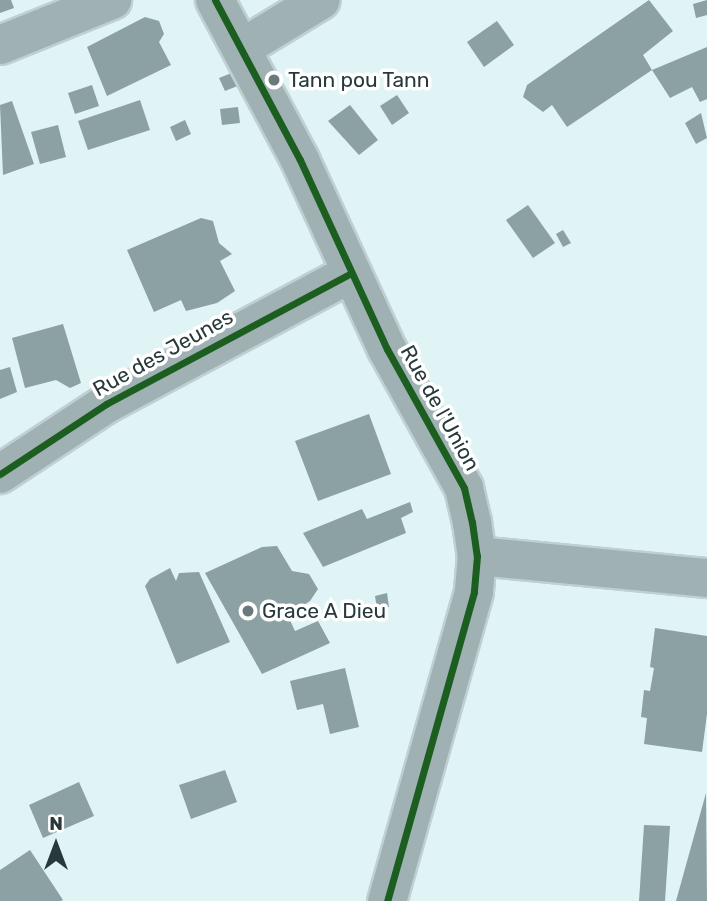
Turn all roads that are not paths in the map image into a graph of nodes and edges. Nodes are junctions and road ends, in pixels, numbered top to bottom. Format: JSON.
{"nodes":[{"id":1,"x":112,"y":0,"type":"edge"},
{"id":2,"x":215,"y":0,"type":"edge"},
{"id":3,"x":321,"y":0,"type":"edge"},
{"id":4,"x":0,"y":45,"type":"edge"},
{"id":5,"x":242,"y":48,"type":"junction"},
{"id":6,"x":349,"y":274,"type":"junction"},
{"id":7,"x":0,"y":474,"type":"edge"},
{"id":8,"x":477,"y":556,"type":"junction"},
{"id":9,"x":707,"y":578,"type":"edge"},
{"id":10,"x":387,"y":901,"type":"edge"}],
"edges":[{"from":1,"to":4,"type":"street"},
{"from":2,"to":5,"type":"street","name":"Rue de l'Union"},
{"from":3,"to":5,"type":"street"},
{"from":5,"to":6,"type":"street","name":"Rue de l'Union"},
{"from":6,"to":7,"type":"street","name":"Rue des Jeunes"},
{"from":6,"to":8,"type":"street","name":"Rue de l'Union"},
{"from":8,"to":9,"type":"street"},
{"from":8,"to":10,"type":"street","name":"Rue de l'Union"}]}
